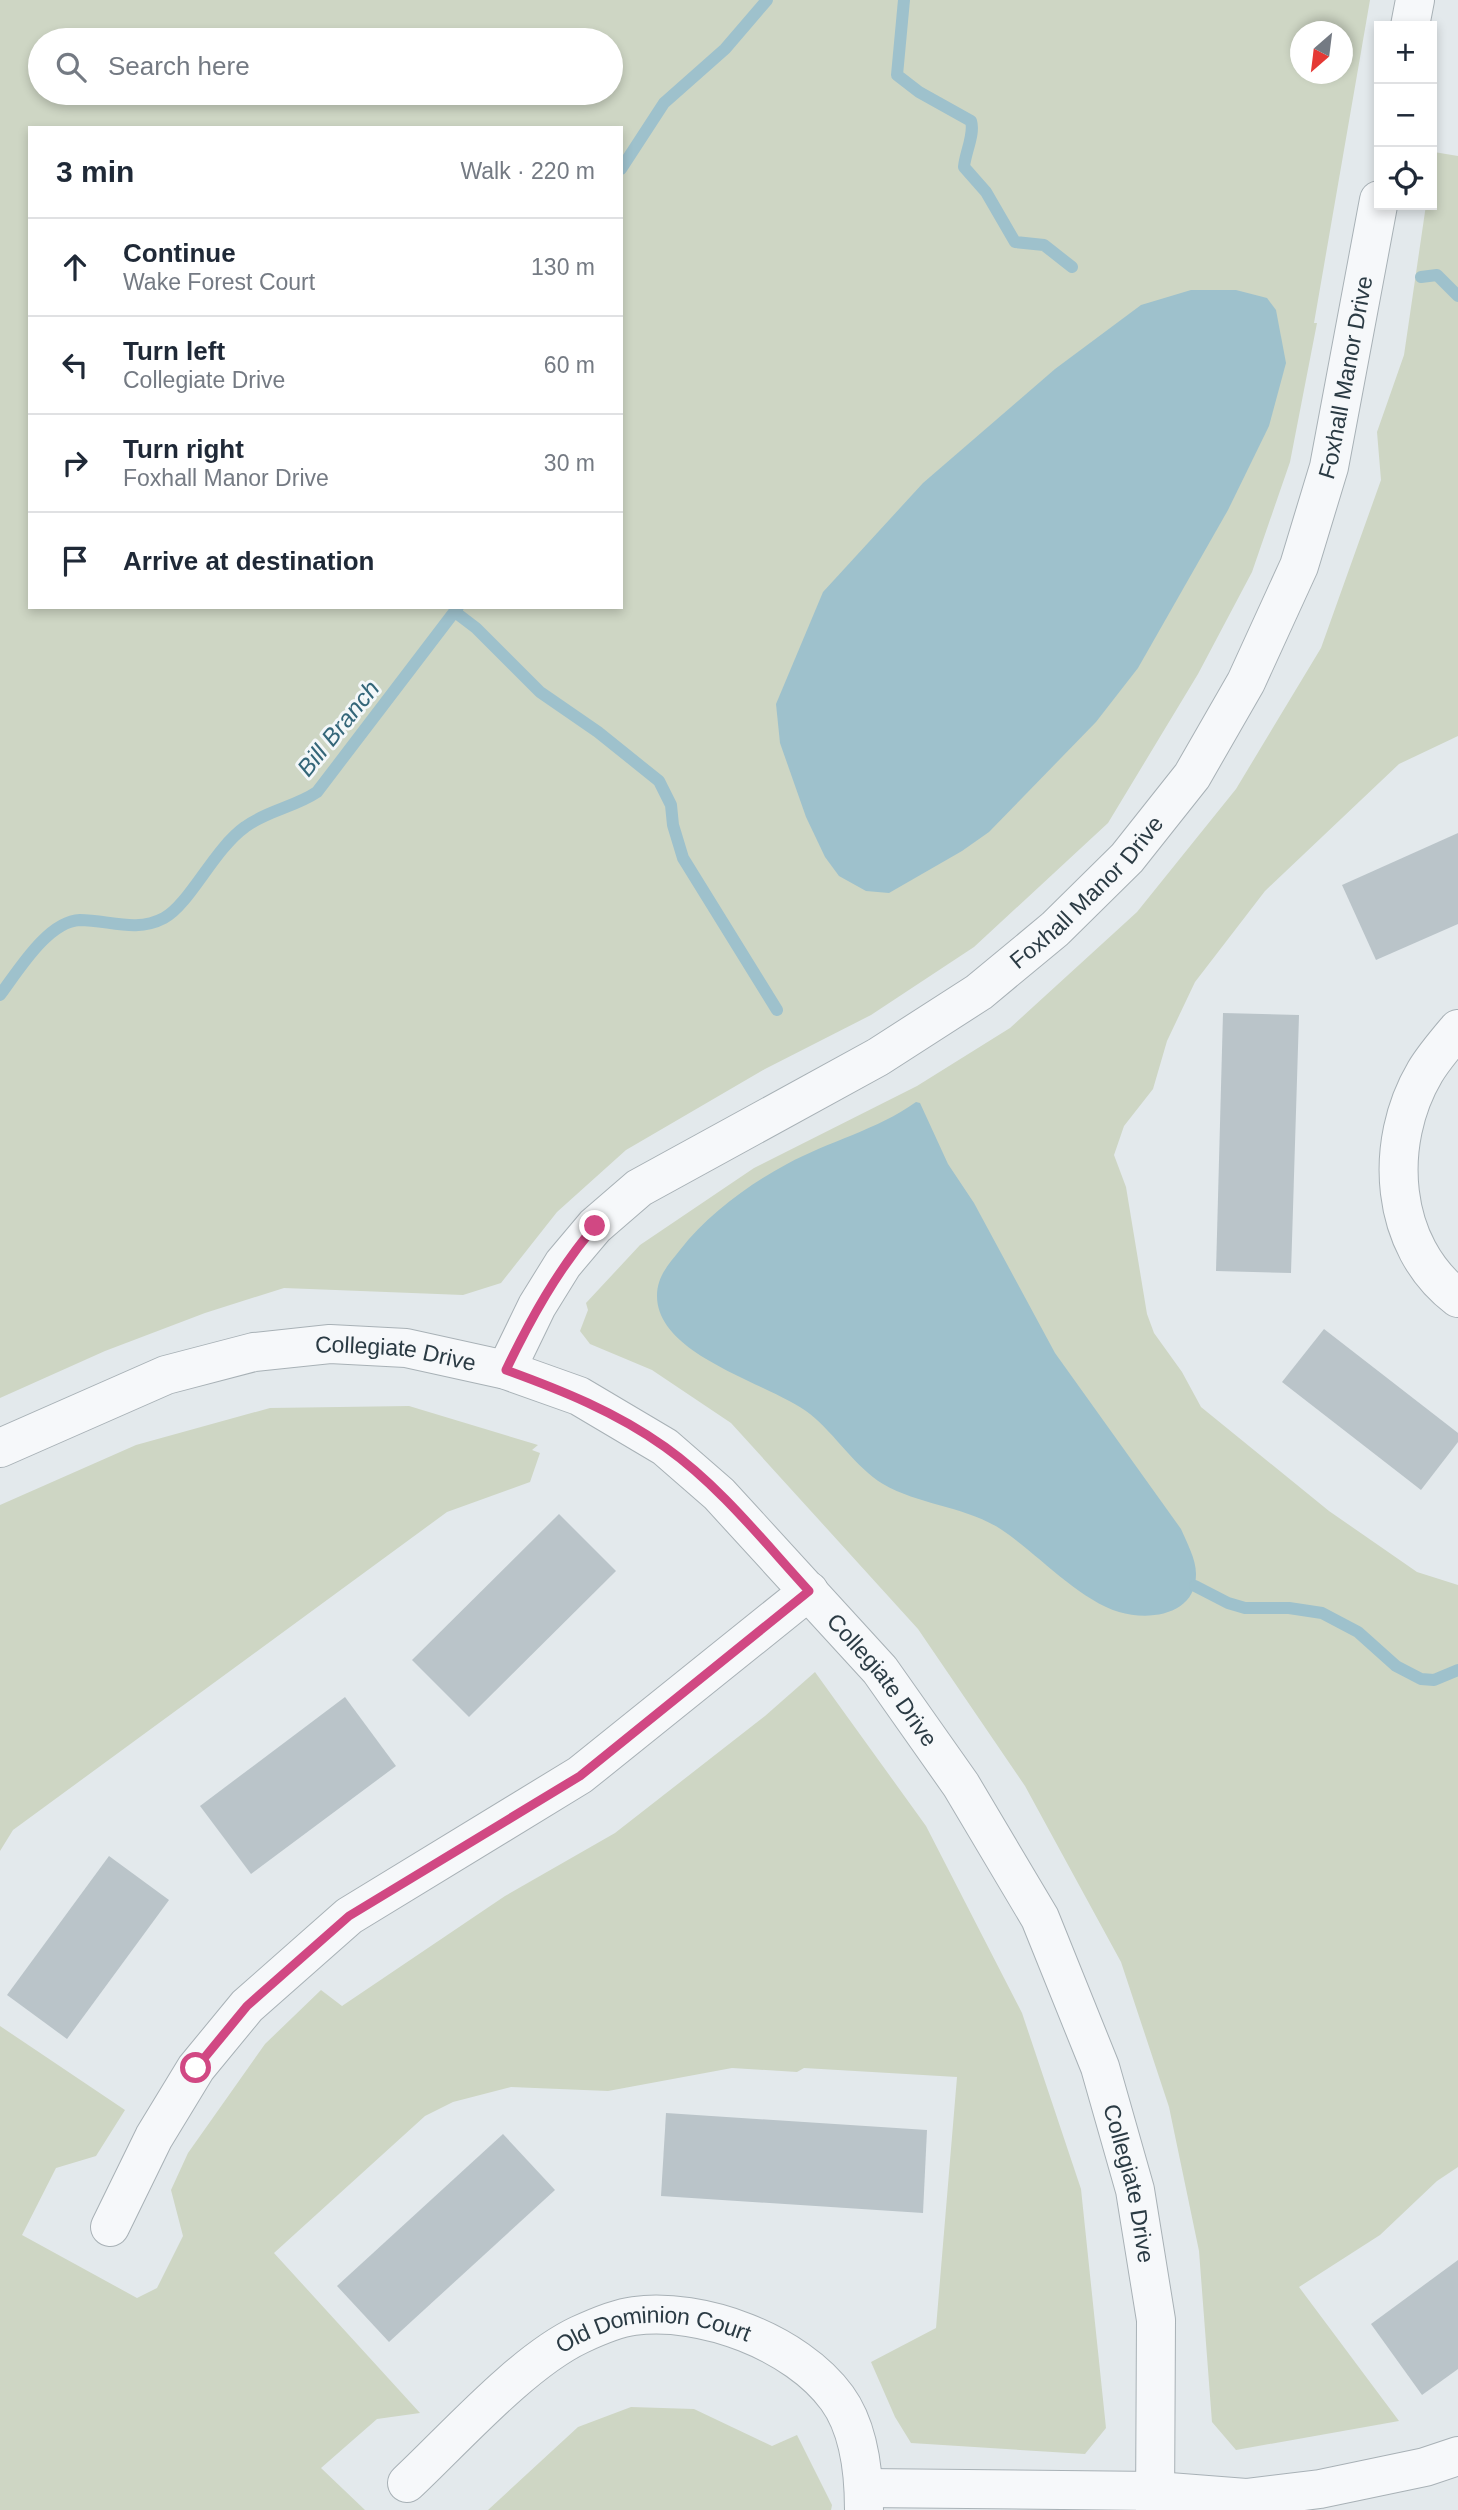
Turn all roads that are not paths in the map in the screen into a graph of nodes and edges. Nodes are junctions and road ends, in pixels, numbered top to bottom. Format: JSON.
{"nodes":[{"id":1,"x":1415,"y":0,"type":"edge"},
{"id":2,"x":1411,"y":21,"type":"edge"},
{"id":3,"x":1377,"y":210,"type":"edge"},
{"id":4,"x":1458,"y":1029,"type":"edge"},
{"id":5,"x":1458,"y":1298,"type":"edge"},
{"id":6,"x":506,"y":1370,"type":"junction"},
{"id":7,"x":0,"y":1448,"type":"edge"},
{"id":8,"x":809,"y":1591,"type":"junction"},
{"id":9,"x":110,"y":2227,"type":"dead end"},
{"id":10,"x":1458,"y":2456,"type":"edge"},
{"id":11,"x":407,"y":2483,"type":"dead end"},
{"id":12,"x":864,"y":2499,"type":"edge"},
{"id":13,"x":1156,"y":2501,"type":"edge"}],
"edges":[{"from":1,"to":2,"type":"street"},
{"from":3,"to":6,"type":"street","name":"Foxhall Manor Drive"},
{"from":4,"to":5,"type":"street"},
{"from":6,"to":7,"type":"street","name":"Collegiate Drive"},
{"from":6,"to":8,"type":"street","name":"Collegiate Drive"},
{"from":8,"to":9,"type":"street"},
{"from":8,"to":13,"type":"street","name":"Collegiate Drive"},
{"from":10,"to":13,"type":"street","name":"Old Dominion Court"},
{"from":11,"to":12,"type":"street","name":"Old Dominion Court"},
{"from":12,"to":13,"type":"street","name":"Old Dominion Court"}]}
